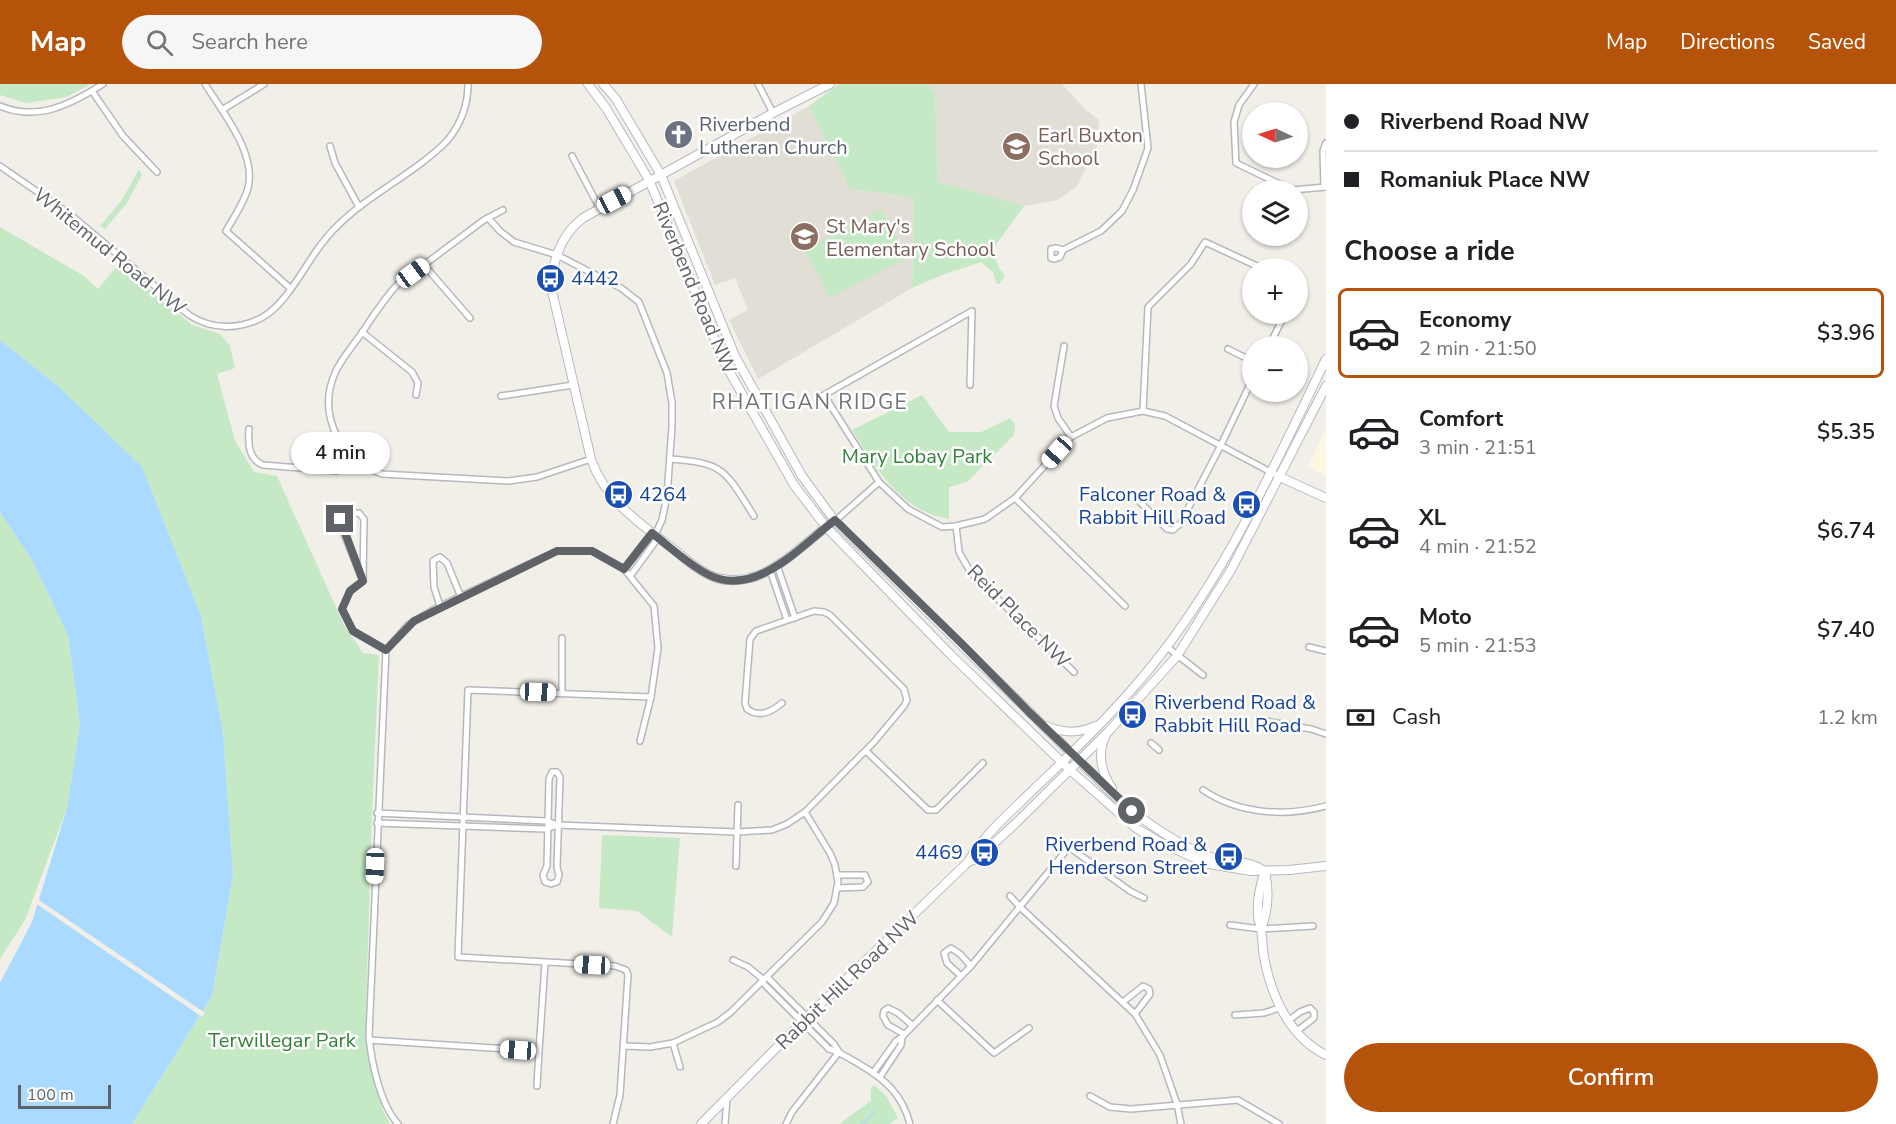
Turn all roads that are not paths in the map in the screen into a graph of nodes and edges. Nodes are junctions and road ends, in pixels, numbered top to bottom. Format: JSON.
{"nodes":[{"id":1,"x":103,"y":84,"type":"edge"},
{"id":2,"x":205,"y":84,"type":"edge"},
{"id":3,"x":264,"y":84,"type":"edge"},
{"id":4,"x":468,"y":84,"type":"edge"},
{"id":5,"x":588,"y":84,"type":"edge"},
{"id":6,"x":603,"y":84,"type":"edge"},
{"id":7,"x":758,"y":84,"type":"edge"},
{"id":8,"x":830,"y":84,"type":"edge"},
{"id":9,"x":1141,"y":84,"type":"edge"},
{"id":10,"x":1254,"y":84,"type":"edge"},
{"id":11,"x":92,"y":91,"type":"junction"},
{"id":12,"x":0,"y":106,"type":"edge"},
{"id":13,"x":222,"y":110,"type":"junction"},
{"id":14,"x":773,"y":113,"type":"junction"},
{"id":15,"x":1326,"y":143,"type":"edge"},
{"id":16,"x":330,"y":146,"type":"dead end"},
{"id":17,"x":572,"y":156,"type":"dead end"},
{"id":18,"x":0,"y":166,"type":"edge"},
{"id":19,"x":157,"y":172,"type":"dead end"},
{"id":20,"x":661,"y":175,"type":"junction"},
{"id":21,"x":649,"y":180,"type":"junction"},
{"id":22,"x":1325,"y":188,"type":"edge"},
{"id":23,"x":359,"y":207,"type":"junction"},
{"id":24,"x":600,"y":207,"type":"junction"},
{"id":25,"x":503,"y":210,"type":"dead end"},
{"id":26,"x":488,"y":218,"type":"junction"},
{"id":27,"x":1063,"y":250,"type":"dead end"},
{"id":28,"x":557,"y":255,"type":"junction"},
{"id":29,"x":1242,"y":259,"type":"edge"},
{"id":30,"x":424,"y":265,"type":"junction"},
{"id":31,"x":290,"y":288,"type":"junction"},
{"id":32,"x":470,"y":318,"type":"dead end"},
{"id":33,"x":362,"y":332,"type":"junction"},
{"id":34,"x":1064,"y":346,"type":"dead end"},
{"id":35,"x":1228,"y":349,"type":"dead end"},
{"id":36,"x":1242,"y":356,"type":"edge"},
{"id":37,"x":1326,"y":359,"type":"edge"},
{"id":38,"x":573,"y":385,"type":"junction"},
{"id":39,"x":970,"y":385,"type":"dead end"},
{"id":40,"x":1326,"y":386,"type":"edge"},
{"id":41,"x":416,"y":394,"type":"dead end"},
{"id":42,"x":501,"y":396,"type":"dead end"},
{"id":43,"x":1242,"y":401,"type":"edge"},
{"id":44,"x":1143,"y":411,"type":"junction"},
{"id":45,"x":249,"y":429,"type":"dead end"},
{"id":46,"x":1071,"y":437,"type":"junction"},
{"id":47,"x":1220,"y":447,"type":"junction"},
{"id":48,"x":353,"y":459,"type":"junction"},
{"id":49,"x":591,"y":459,"type":"junction"},
{"id":50,"x":670,"y":459,"type":"junction"},
{"id":51,"x":1270,"y":472,"type":"junction"},
{"id":52,"x":1280,"y":477,"type":"junction"},
{"id":53,"x":879,"y":482,"type":"junction"},
{"id":54,"x":1136,"y":497,"type":"dead end"},
{"id":55,"x":1015,"y":498,"type":"junction"},
{"id":56,"x":1326,"y":498,"type":"edge"},
{"id":57,"x":754,"y":516,"type":"dead end"},
{"id":58,"x":835,"y":520,"type":"junction"},
{"id":59,"x":956,"y":526,"type":"junction"},
{"id":60,"x":826,"y":527,"type":"junction"},
{"id":61,"x":655,"y":536,"type":"junction"},
{"id":62,"x":773,"y":568,"type":"junction"},
{"id":63,"x":624,"y":569,"type":"junction"},
{"id":64,"x":631,"y":575,"type":"junction"},
{"id":65,"x":363,"y":581,"type":"junction"},
{"id":66,"x":461,"y":597,"type":"junction"},
{"id":67,"x":441,"y":606,"type":"junction"},
{"id":68,"x":1125,"y":606,"type":"dead end"},
{"id":69,"x":795,"y":618,"type":"junction"},
{"id":70,"x":787,"y":620,"type":"junction"},
{"id":71,"x":562,"y":638,"type":"dead end"},
{"id":72,"x":1167,"y":647,"type":"junction"},
{"id":73,"x":1309,"y":647,"type":"dead end"},
{"id":74,"x":386,"y":650,"type":"junction"},
{"id":75,"x":1326,"y":651,"type":"edge"},
{"id":76,"x":1177,"y":656,"type":"junction"},
{"id":77,"x":1074,"y":672,"type":"dead end"},
{"id":78,"x":1203,"y":675,"type":"dead end"},
{"id":79,"x":562,"y":693,"type":"junction"},
{"id":80,"x":651,"y":697,"type":"junction"},
{"id":81,"x":782,"y":703,"type":"dead end"},
{"id":82,"x":1260,"y":720,"type":"dead end"},
{"id":83,"x":1099,"y":724,"type":"junction"},
{"id":84,"x":1042,"y":725,"type":"junction"},
{"id":85,"x":1109,"y":731,"type":"junction"},
{"id":86,"x":1326,"y":734,"type":"edge"},
{"id":87,"x":640,"y":741,"type":"dead end"},
{"id":88,"x":1151,"y":744,"type":"dead end"},
{"id":89,"x":1159,"y":750,"type":"dead end"},
{"id":90,"x":866,"y":751,"type":"junction"},
{"id":91,"x":1071,"y":754,"type":"junction"},
{"id":92,"x":1079,"y":760,"type":"junction"},
{"id":93,"x":1062,"y":762,"type":"junction"},
{"id":94,"x":983,"y":764,"type":"dead end"},
{"id":95,"x":1070,"y":770,"type":"junction"},
{"id":96,"x":1203,"y":790,"type":"dead end"},
{"id":97,"x":1120,"y":801,"type":"junction"},
{"id":98,"x":738,"y":805,"type":"dead end"},
{"id":99,"x":1326,"y":806,"type":"edge"},
{"id":100,"x":806,"y":812,"type":"junction"},
{"id":101,"x":377,"y":813,"type":"junction"},
{"id":102,"x":462,"y":818,"type":"junction"},
{"id":103,"x":546,"y":821,"type":"junction"},
{"id":104,"x":377,"y":823,"type":"junction"},
{"id":105,"x":558,"y":825,"type":"junction"},
{"id":106,"x":461,"y":827,"type":"junction"},
{"id":107,"x":546,"y":829,"type":"junction"},
{"id":108,"x":736,"y":832,"type":"junction"},
{"id":109,"x":968,"y":862,"type":"junction"},
{"id":110,"x":736,"y":866,"type":"dead end"},
{"id":111,"x":1326,"y":866,"type":"edge"},
{"id":112,"x":1264,"y":871,"type":"junction"},
{"id":113,"x":837,"y":875,"type":"junction"},
{"id":114,"x":837,"y":888,"type":"junction"},
{"id":115,"x":1010,"y":896,"type":"dead end"},
{"id":116,"x":1144,"y":897,"type":"dead end"},
{"id":117,"x":1020,"y":907,"type":"junction"},
{"id":118,"x":1230,"y":925,"type":"dead end"},
{"id":119,"x":1313,"y":926,"type":"dead end"},
{"id":120,"x":1261,"y":929,"type":"junction"},
{"id":121,"x":733,"y":960,"type":"dead end"},
{"id":122,"x":545,"y":963,"type":"junction"},
{"id":123,"x":972,"y":966,"type":"junction"},
{"id":124,"x":961,"y":976,"type":"junction"},
{"id":125,"x":764,"y":980,"type":"junction"},
{"id":126,"x":937,"y":1000,"type":"junction"},
{"id":127,"x":1123,"y":1002,"type":"junction"},
{"id":128,"x":1279,"y":1008,"type":"junction"},
{"id":129,"x":1135,"y":1014,"type":"junction"},
{"id":130,"x":1235,"y":1015,"type":"dead end"},
{"id":131,"x":805,"y":1019,"type":"junction"},
{"id":132,"x":1288,"y":1021,"type":"junction"},
{"id":133,"x":912,"y":1025,"type":"junction"},
{"id":134,"x":1029,"y":1028,"type":"dead end"},
{"id":135,"x":1297,"y":1031,"type":"junction"},
{"id":136,"x":903,"y":1036,"type":"junction"},
{"id":137,"x":369,"y":1040,"type":"junction"},
{"id":138,"x":673,"y":1043,"type":"junction"},
{"id":139,"x":624,"y":1046,"type":"junction"},
{"id":140,"x":539,"y":1051,"type":"junction"},
{"id":141,"x":839,"y":1052,"type":"junction"},
{"id":142,"x":1326,"y":1055,"type":"edge"},
{"id":143,"x":680,"y":1067,"type":"dead end"},
{"id":144,"x":873,"y":1073,"type":"junction"},
{"id":145,"x":880,"y":1077,"type":"junction"},
{"id":146,"x":537,"y":1086,"type":"dead end"},
{"id":147,"x":1090,"y":1096,"type":"dead end"},
{"id":148,"x":727,"y":1098,"type":"junction"},
{"id":149,"x":1177,"y":1104,"type":"junction"},
{"id":150,"x":398,"y":1124,"type":"edge"},
{"id":151,"x":613,"y":1124,"type":"edge"},
{"id":152,"x":701,"y":1124,"type":"edge"},
{"id":153,"x":725,"y":1124,"type":"edge"},
{"id":154,"x":786,"y":1124,"type":"edge"},
{"id":155,"x":910,"y":1124,"type":"edge"},
{"id":156,"x":1181,"y":1124,"type":"edge"},
{"id":157,"x":1279,"y":1124,"type":"edge"}],
"edges":[{"from":1,"to":11,"type":"street"},
{"from":2,"to":13,"type":"street"},
{"from":3,"to":13,"type":"street"},
{"from":4,"to":23,"type":"street"},
{"from":5,"to":21,"type":"main road","name":"Riverbend Road NW"},
{"from":6,"to":20,"type":"main road","name":"Riverbend Road NW"},
{"from":7,"to":14,"type":"street"},
{"from":8,"to":14,"type":"main road"},
{"from":9,"to":27,"type":"street"},
{"from":10,"to":22,"type":"street"},
{"from":11,"to":12,"type":"street"},
{"from":11,"to":19,"type":"street"},
{"from":13,"to":31,"type":"street"},
{"from":14,"to":20,"type":"main road"},
{"from":15,"to":22,"type":"street"},
{"from":16,"to":23,"type":"street"},
{"from":17,"to":24,"type":"street"},
{"from":18,"to":31,"type":"street","name":"Whitemud Road NW"},
{"from":20,"to":21,"type":"main road"},
{"from":20,"to":58,"type":"main road","name":"Riverbend Road NW"},
{"from":21,"to":24,"type":"main road"},
{"from":21,"to":60,"type":"main road","name":"Riverbend Road NW"},
{"from":23,"to":31,"type":"street"},
{"from":24,"to":28,"type":"main road"},
{"from":25,"to":26,"type":"street"},
{"from":26,"to":28,"type":"street"},
{"from":26,"to":30,"type":"street"},
{"from":28,"to":38,"type":"main road"},
{"from":28,"to":50,"type":"street"},
{"from":29,"to":44,"type":"street"},
{"from":30,"to":32,"type":"street"},
{"from":30,"to":33,"type":"street"},
{"from":33,"to":41,"type":"street"},
{"from":33,"to":48,"type":"street"},
{"from":34,"to":46,"type":"street"},
{"from":35,"to":36,"type":"street"},
{"from":37,"to":51,"type":"main road","name":"Rabbit Hill Road NW"},
{"from":38,"to":42,"type":"street"},
{"from":38,"to":49,"type":"main road"},
{"from":39,"to":53,"type":"street"},
{"from":40,"to":52,"type":"main road","name":"Rabbit Hill Road NW"},
{"from":43,"to":47,"type":"street"},
{"from":44,"to":46,"type":"street"},
{"from":44,"to":47,"type":"street"},
{"from":45,"to":48,"type":"street"},
{"from":46,"to":55,"type":"street"},
{"from":47,"to":51,"type":"street"},
{"from":47,"to":54,"type":"street"},
{"from":48,"to":49,"type":"street"},
{"from":49,"to":61,"type":"main road"},
{"from":50,"to":57,"type":"street"},
{"from":50,"to":61,"type":"street"},
{"from":51,"to":52,"type":"street"},
{"from":51,"to":72,"type":"main road","name":"Rabbit Hill Road NW"},
{"from":52,"to":56,"type":"main road"},
{"from":52,"to":76,"type":"main road","name":"Rabbit Hill Road NW"},
{"from":53,"to":58,"type":"street"},
{"from":53,"to":59,"type":"street"},
{"from":55,"to":59,"type":"street"},
{"from":55,"to":68,"type":"street"},
{"from":58,"to":60,"type":"main road"},
{"from":58,"to":84,"type":"main road","name":"Riverbend Road NW"},
{"from":59,"to":77,"type":"street","name":"Reid Place NW"},
{"from":60,"to":62,"type":"main road"},
{"from":60,"to":93,"type":"main road","name":"Riverbend Road NW"},
{"from":61,"to":62,"type":"main road"},
{"from":61,"to":63,"type":"street"},
{"from":61,"to":64,"type":"street"},
{"from":62,"to":69,"type":"street"},
{"from":62,"to":70,"type":"street"},
{"from":63,"to":64,"type":"street"},
{"from":63,"to":66,"type":"street"},
{"from":64,"to":80,"type":"street"},
{"from":65,"to":65,"type":"street"},
{"from":65,"to":74,"type":"street"},
{"from":66,"to":67,"type":"street"},
{"from":66,"to":67,"type":"street"},
{"from":67,"to":74,"type":"street"},
{"from":69,"to":70,"type":"street"},
{"from":69,"to":90,"type":"street"},
{"from":70,"to":81,"type":"street"},
{"from":71,"to":79,"type":"street"},
{"from":72,"to":76,"type":"street"},
{"from":72,"to":83,"type":"main road","name":"Rabbit Hill Road NW"},
{"from":73,"to":75,"type":"street"},
{"from":74,"to":101,"type":"street"},
{"from":76,"to":78,"type":"street"},
{"from":76,"to":85,"type":"main road","name":"Rabbit Hill Road NW"},
{"from":79,"to":80,"type":"street"},
{"from":79,"to":102,"type":"street"},
{"from":80,"to":87,"type":"street"},
{"from":82,"to":86,"type":"street"},
{"from":83,"to":84,"type":"main road"},
{"from":83,"to":91,"type":"main road","name":"Rabbit Hill Road NW"},
{"from":84,"to":91,"type":"main road","name":"Riverbend Road NW"},
{"from":85,"to":92,"type":"main road","name":"Rabbit Hill Road NW"},
{"from":85,"to":97,"type":"main road"},
{"from":88,"to":89,"type":"street"},
{"from":90,"to":94,"type":"street"},
{"from":90,"to":100,"type":"street"},
{"from":91,"to":92,"type":"main road","name":"Riverbend Road NW"},
{"from":91,"to":93,"type":"main road","name":"Rabbit Hill Road NW"},
{"from":92,"to":95,"type":"main road","name":"Rabbit Hill Road NW"},
{"from":92,"to":97,"type":"main road","name":"Riverbend Road NW"},
{"from":93,"to":95,"type":"main road","name":"Riverbend Road NW"},
{"from":93,"to":109,"type":"main road","name":"Rabbit Hill Road NW"},
{"from":95,"to":109,"type":"main road","name":"Rabbit Hill Road NW"},
{"from":95,"to":112,"type":"main road","name":"Riverbend Road NW"},
{"from":96,"to":99,"type":"street"},
{"from":97,"to":112,"type":"main road","name":"Riverbend Road NW"},
{"from":98,"to":108,"type":"street"},
{"from":100,"to":108,"type":"street"},
{"from":100,"to":113,"type":"street"},
{"from":101,"to":102,"type":"street"},
{"from":101,"to":104,"type":"street"},
{"from":102,"to":103,"type":"street"},
{"from":102,"to":106,"type":"street"},
{"from":103,"to":105,"type":"street"},
{"from":103,"to":105,"type":"street"},
{"from":103,"to":107,"type":"street"},
{"from":104,"to":106,"type":"street"},
{"from":104,"to":137,"type":"street"},
{"from":105,"to":107,"type":"street"},
{"from":105,"to":107,"type":"street"},
{"from":105,"to":108,"type":"street"},
{"from":106,"to":107,"type":"street"},
{"from":106,"to":122,"type":"street"},
{"from":108,"to":110,"type":"street"},
{"from":109,"to":131,"type":"main road","name":"Rabbit Hill Road NW"},
{"from":111,"to":112,"type":"main road","name":"Riverbend Road NW"},
{"from":112,"to":120,"type":"main road"},
{"from":113,"to":114,"type":"street"},
{"from":113,"to":114,"type":"street"},
{"from":114,"to":125,"type":"street"},
{"from":115,"to":117,"type":"street"},
{"from":116,"to":117,"type":"street"},
{"from":117,"to":123,"type":"street"},
{"from":117,"to":127,"type":"street"},
{"from":118,"to":120,"type":"street"},
{"from":119,"to":120,"type":"street"},
{"from":120,"to":128,"type":"main road"},
{"from":121,"to":125,"type":"street"},
{"from":122,"to":139,"type":"street"},
{"from":122,"to":140,"type":"street"},
{"from":123,"to":124,"type":"street"},
{"from":123,"to":124,"type":"street"},
{"from":124,"to":126,"type":"street"},
{"from":125,"to":131,"type":"street"},
{"from":125,"to":138,"type":"street"},
{"from":126,"to":133,"type":"street"},
{"from":126,"to":134,"type":"street"},
{"from":127,"to":129,"type":"street"},
{"from":127,"to":129,"type":"street"},
{"from":128,"to":130,"type":"street"},
{"from":128,"to":132,"type":"main road"},
{"from":129,"to":149,"type":"street"},
{"from":131,"to":141,"type":"street"},
{"from":131,"to":148,"type":"main road","name":"Rabbit Hill Road NW"},
{"from":132,"to":135,"type":"main road"},
{"from":132,"to":135,"type":"street"},
{"from":133,"to":136,"type":"street"},
{"from":133,"to":136,"type":"street"},
{"from":135,"to":142,"type":"main road"},
{"from":136,"to":144,"type":"street"},
{"from":136,"to":145,"type":"street"},
{"from":137,"to":140,"type":"street"},
{"from":137,"to":150,"type":"street"},
{"from":138,"to":139,"type":"street"},
{"from":138,"to":143,"type":"street"},
{"from":139,"to":151,"type":"street"},
{"from":140,"to":146,"type":"street"},
{"from":141,"to":144,"type":"street"},
{"from":141,"to":154,"type":"street"},
{"from":144,"to":145,"type":"street"},
{"from":145,"to":155,"type":"street"},
{"from":147,"to":149,"type":"street"},
{"from":148,"to":152,"type":"main road","name":"Rabbit Hill Road NW"},
{"from":148,"to":153,"type":"street"},
{"from":149,"to":156,"type":"street"},
{"from":149,"to":157,"type":"street"}]}
